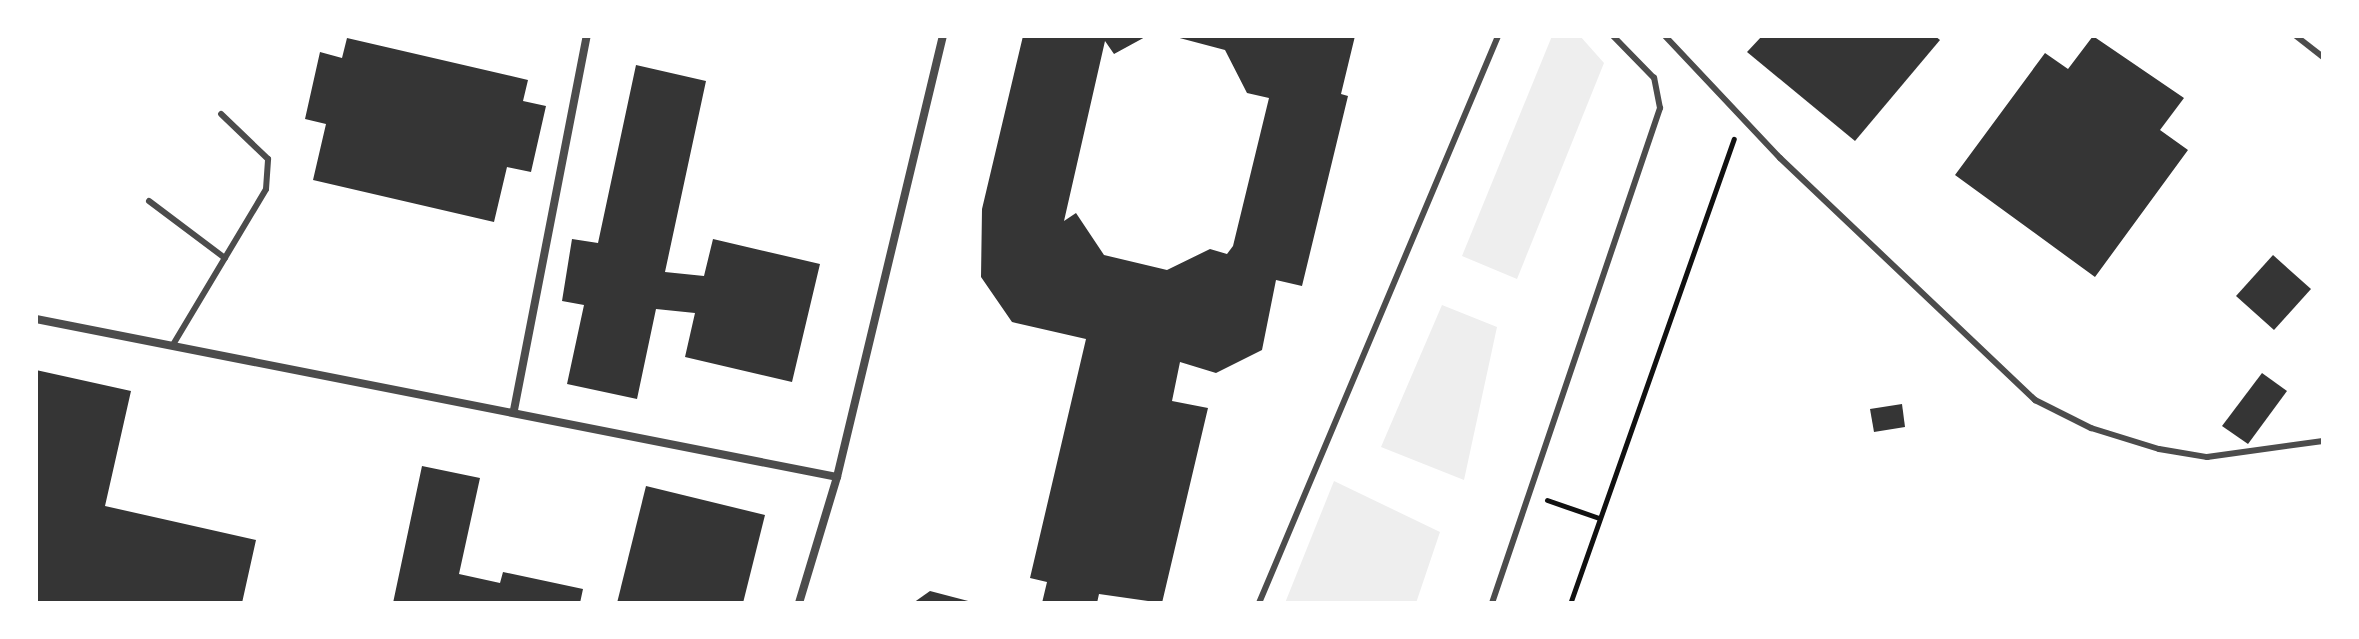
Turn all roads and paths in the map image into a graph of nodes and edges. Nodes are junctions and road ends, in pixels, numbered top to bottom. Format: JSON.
{"nodes":[{"id":1,"x":587,"y":36,"type":"edge"},
{"id":2,"x":943,"y":36,"type":"edge"},
{"id":3,"x":1498,"y":36,"type":"edge"},
{"id":4,"x":1613,"y":36,"type":"edge"},
{"id":5,"x":1665,"y":36,"type":"edge"},
{"id":6,"x":2296,"y":36,"type":"edge"},
{"id":7,"x":2323,"y":57,"type":"edge"},
{"id":8,"x":221,"y":114,"type":"dead end"},
{"id":9,"x":1741,"y":119,"type":"junction"},
{"id":10,"x":149,"y":201,"type":"dead end"},
{"id":11,"x":225,"y":258,"type":"junction"},
{"id":12,"x":36,"y":319,"type":"edge"},
{"id":13,"x":174,"y":343,"type":"junction"},
{"id":14,"x":514,"y":410,"type":"junction"},
{"id":15,"x":2323,"y":441,"type":"edge"},
{"id":16,"x":837,"y":477,"type":"junction"},
{"id":17,"x":1529,"y":494,"type":"junction"},
{"id":18,"x":1599,"y":518,"type":"junction"},
{"id":19,"x":1571,"y":601,"type":"edge"},
{"id":20,"x":799,"y":603,"type":"edge"},
{"id":21,"x":1259,"y":603,"type":"edge"},
{"id":22,"x":1492,"y":603,"type":"edge"}],
"edges":[{"from":1,"to":14,"type":"street"},
{"from":2,"to":16,"type":"street"},
{"from":3,"to":21,"type":"lane"},
{"from":4,"to":17,"type":"lane"},
{"from":5,"to":9,"type":"lane"},
{"from":6,"to":7,"type":"lane"},
{"from":8,"to":11,"type":"lane"},
{"from":9,"to":15,"type":"lane"},
{"from":9,"to":18,"type":"path"},
{"from":10,"to":11,"type":"lane"},
{"from":11,"to":13,"type":"lane"},
{"from":12,"to":13,"type":"street"},
{"from":13,"to":14,"type":"street"},
{"from":14,"to":16,"type":"street"},
{"from":16,"to":20,"type":"street"},
{"from":17,"to":18,"type":"path"},
{"from":17,"to":22,"type":"lane"},
{"from":18,"to":19,"type":"path"}]}
